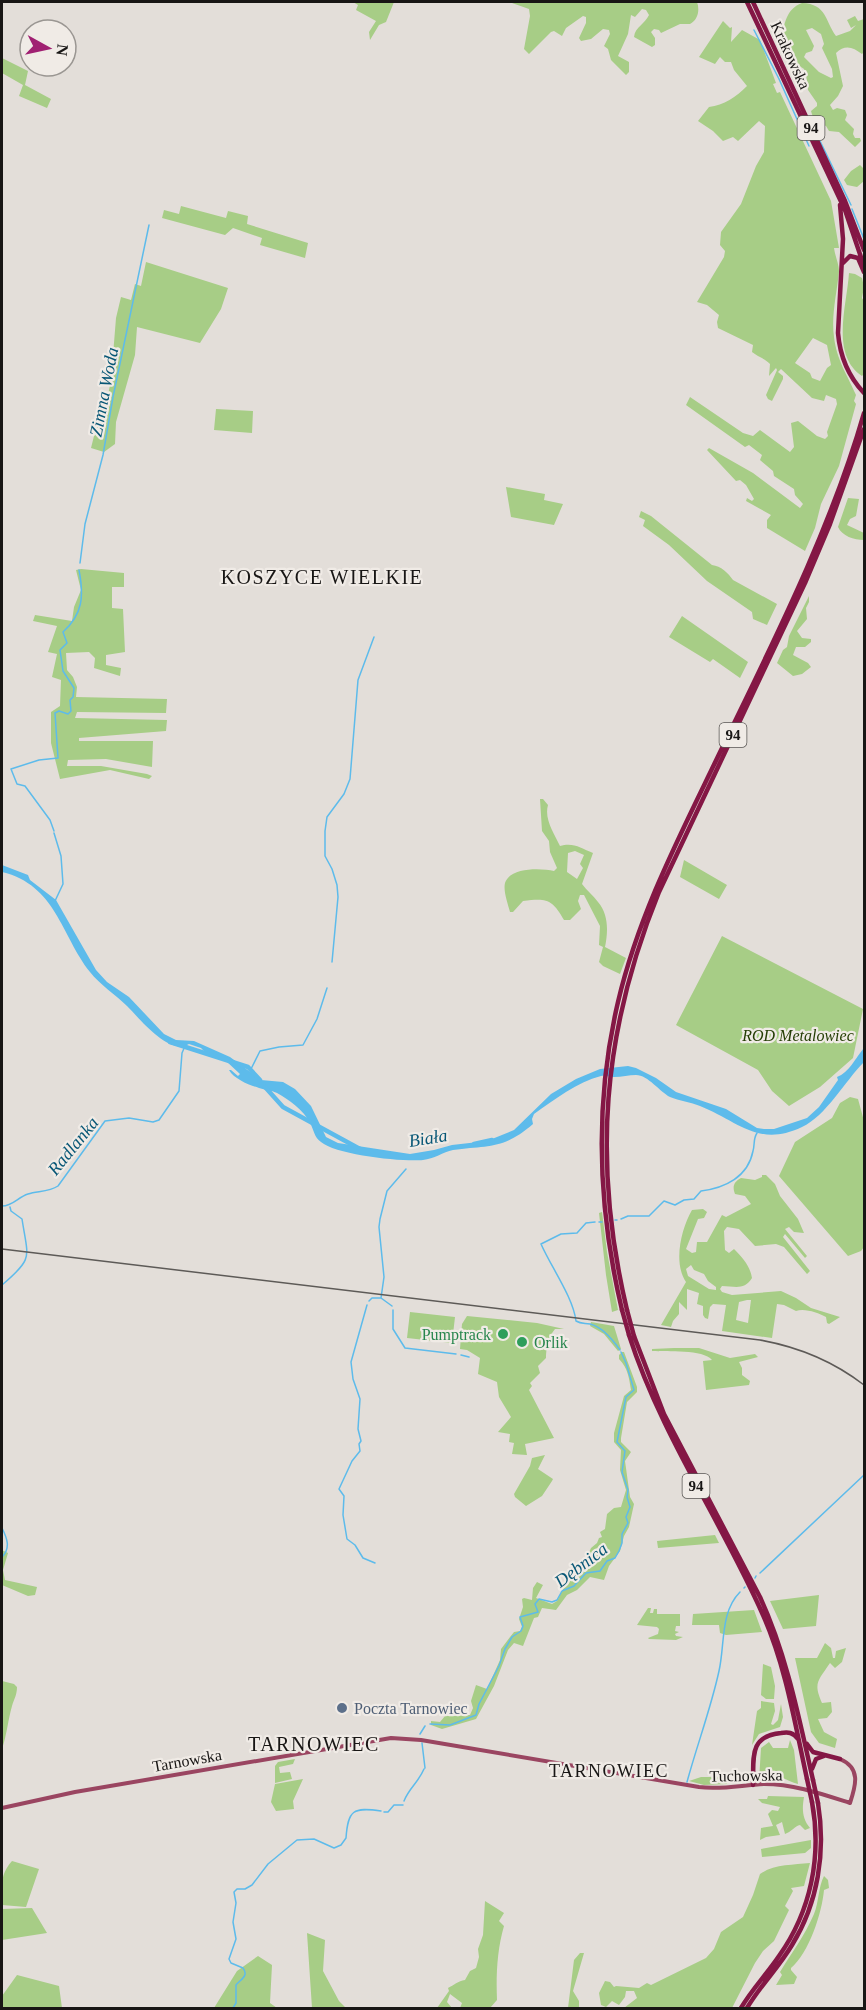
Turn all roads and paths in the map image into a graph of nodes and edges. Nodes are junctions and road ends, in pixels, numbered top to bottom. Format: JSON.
{"nodes":[{"id":1,"x":747,"y":2,"type":"edge"},
{"id":2,"x":753,"y":2,"type":"edge"},
{"id":3,"x":836,"y":191,"type":"junction"},
{"id":4,"x":864,"y":250,"type":"edge"},
{"id":5,"x":842,"y":265,"type":"junction"},
{"id":6,"x":864,"y":266,"type":"edge"},
{"id":7,"x":864,"y":272,"type":"edge"},
{"id":8,"x":864,"y":393,"type":"edge"},
{"id":9,"x":864,"y":413,"type":"edge"},
{"id":10,"x":864,"y":429,"type":"edge"},
{"id":11,"x":612,"y":1045,"type":"junction"},
{"id":12,"x":632,"y":1336,"type":"junction"},
{"id":13,"x":793,"y":1710,"type":"junction"},
{"id":14,"x":786,"y":1732,"type":"junction"},
{"id":15,"x":802,"y":1733,"type":"junction"},
{"id":16,"x":801,"y":1747,"type":"junction"},
{"id":17,"x":825,"y":1756,"type":"junction"},
{"id":18,"x":840,"y":1759,"type":"joint"},
{"id":19,"x":590,"y":1769,"type":"joint"},
{"id":20,"x":810,"y":1779,"type":"junction"},
{"id":21,"x":753,"y":1785,"type":"junction"},
{"id":22,"x":815,"y":1803,"type":"junction"},
{"id":23,"x":2,"y":1808,"type":"edge"},
{"id":24,"x":741,"y":2008,"type":"edge"},
{"id":25,"x":747,"y":2008,"type":"edge"}],
"edges":[{"from":1,"to":3,"type":"main road","name":"Krakowska","number":"94"},
{"from":2,"to":4,"type":"main road","name":"Krakowska","number":"94"},
{"from":3,"to":5,"type":"main road"},
{"from":3,"to":6,"type":"main road","number":"94"},
{"from":5,"to":7,"type":"main road"},
{"from":5,"to":8,"type":"main road"},
{"from":9,"to":11,"type":"main road","number":"94"},
{"from":10,"to":11,"type":"main road","number":"94"},
{"from":11,"to":12,"type":"main road","number":"94","bridge":true},
{"from":12,"to":13,"type":"main road","number":"94"},
{"from":12,"to":15,"type":"main road","number":"94"},
{"from":13,"to":14,"type":"main road"},
{"from":13,"to":16,"type":"main road","number":"94"},
{"from":14,"to":16,"type":"main road"},
{"from":14,"to":21,"type":"main road"},
{"from":15,"to":17,"type":"main road"},
{"from":15,"to":20,"type":"main road","number":"94"},
{"from":16,"to":20,"type":"main road","number":"94"},
{"from":17,"to":18,"type":"main road"},
{"from":17,"to":20,"type":"main road"},
{"from":18,"to":21,"type":"main road","name":"Tuchowska"},
{"from":19,"to":21,"type":"main road","name":"Tuchowska"},
{"from":19,"to":23,"type":"main road","name":"Tarnowska"},
{"from":20,"to":22,"type":"main road","number":"94","bridge":true},
{"from":22,"to":24,"type":"main road","number":"94"},
{"from":22,"to":25,"type":"main road","number":"94"}]}
